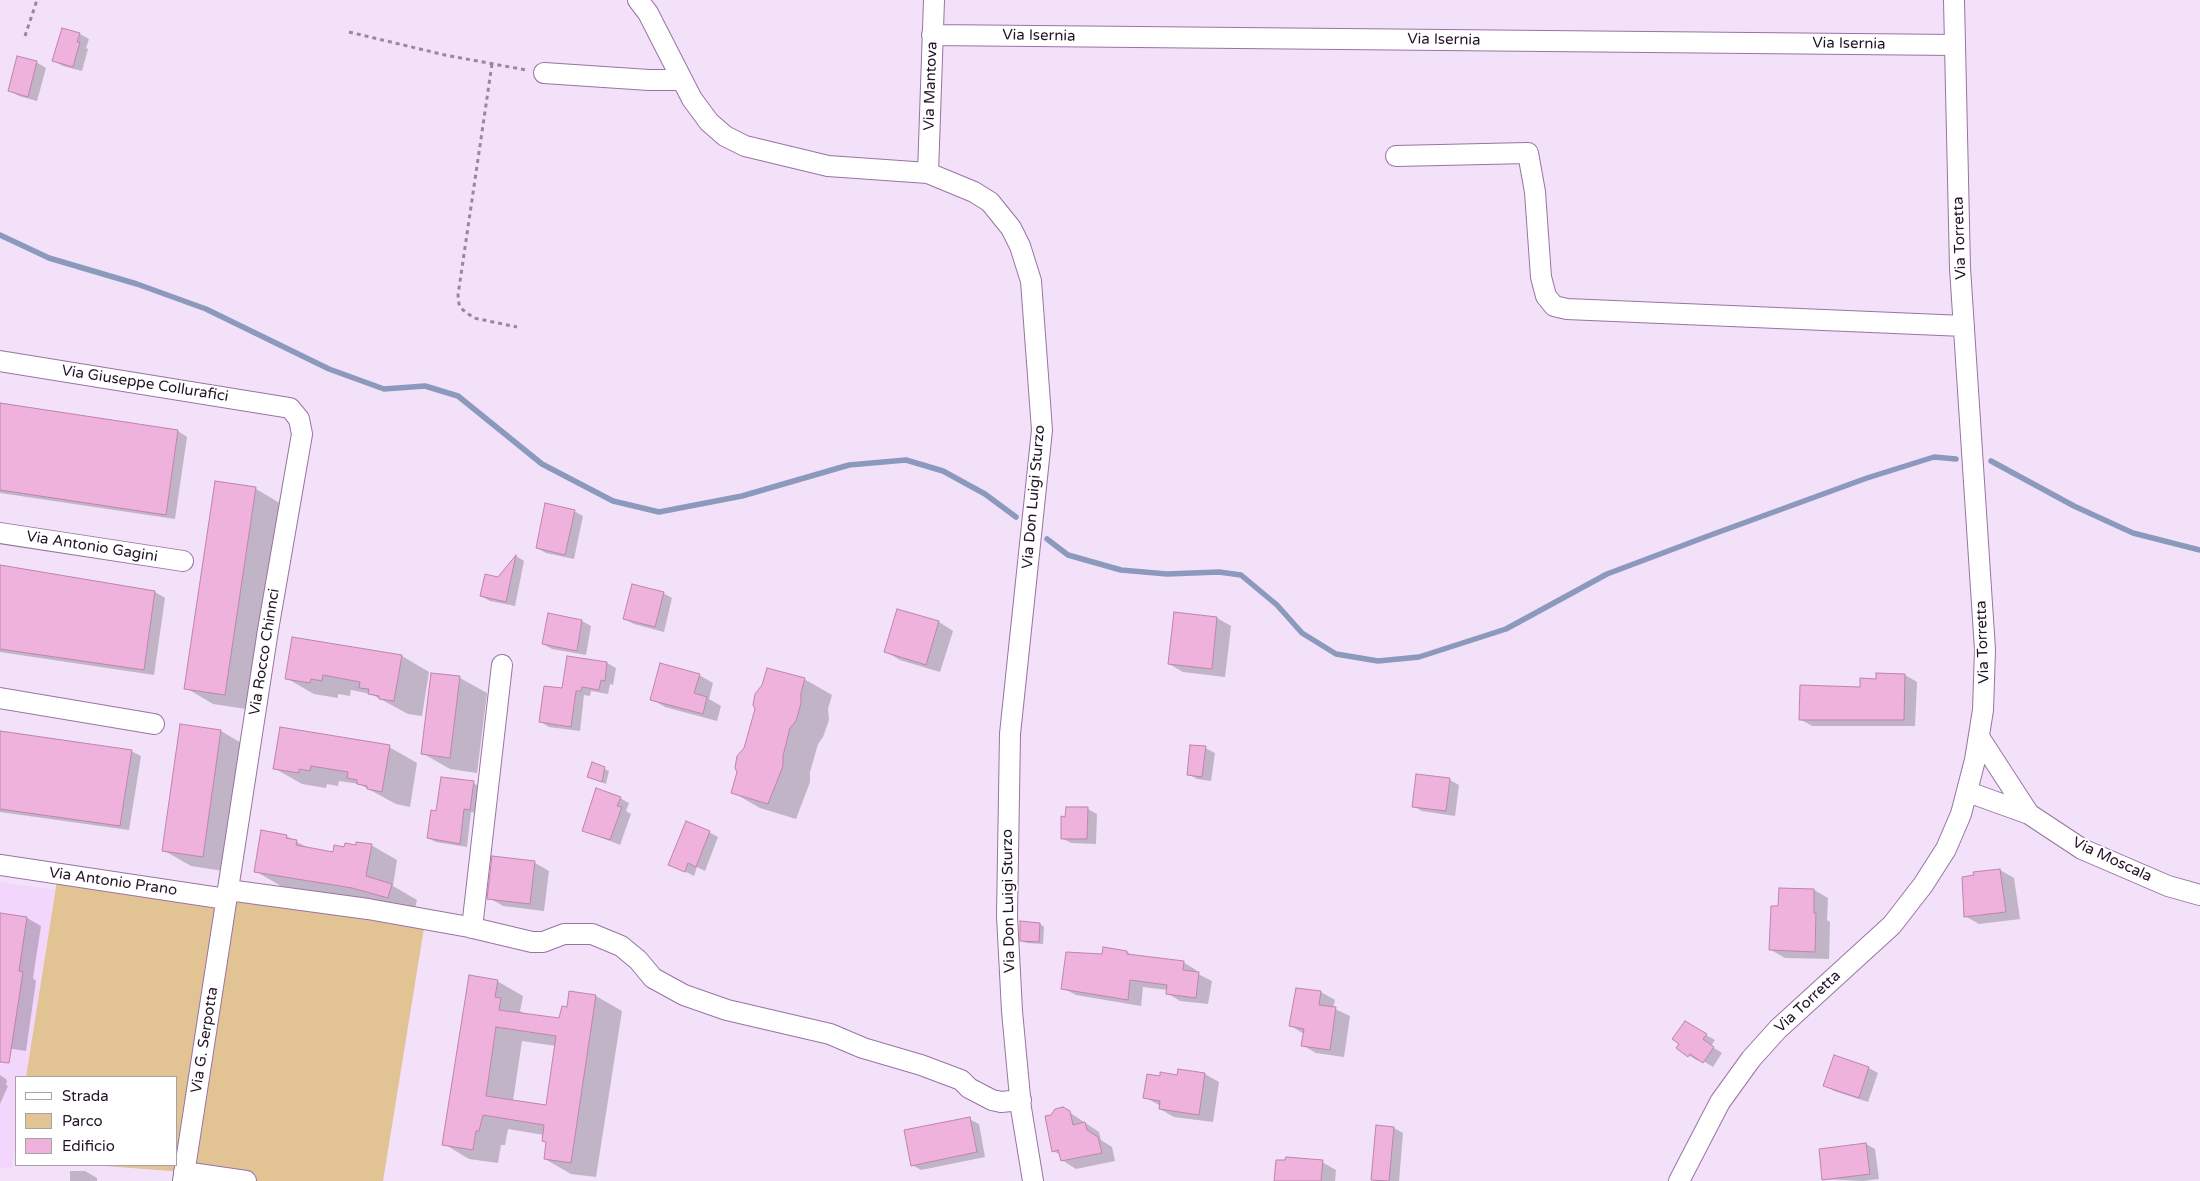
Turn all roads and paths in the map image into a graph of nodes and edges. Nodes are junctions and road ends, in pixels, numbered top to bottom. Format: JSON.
{"nodes":[{"id":1,"x":37,"y":0,"type":"edge"},
{"id":2,"x":638,"y":0,"type":"edge"},
{"id":3,"x":934,"y":0,"type":"edge"},
{"id":4,"x":1954,"y":0,"type":"edge"},
{"id":5,"x":349,"y":32,"type":"dead end"},
{"id":6,"x":932,"y":35,"type":"junction"},
{"id":7,"x":24,"y":36,"type":"dead end"},
{"id":8,"x":1955,"y":45,"type":"junction"},
{"id":9,"x":492,"y":64,"type":"junction"},
{"id":10,"x":544,"y":73,"type":"joint"},
{"id":11,"x":682,"y":80,"type":"junction"},
{"id":12,"x":1396,"y":156,"type":"dead end"},
{"id":13,"x":928,"y":173,"type":"junction"},
{"id":14,"x":1964,"y":326,"type":"junction"},
{"id":15,"x":517,"y":327,"type":"dead end"},
{"id":16,"x":0,"y":361,"type":"edge"},
{"id":17,"x":290,"y":408,"type":"joint"},
{"id":18,"x":0,"y":533,"type":"edge"},
{"id":19,"x":183,"y":561,"type":"dead end"},
{"id":20,"x":502,"y":665,"type":"dead end"},
{"id":21,"x":0,"y":698,"type":"edge"},
{"id":22,"x":154,"y":724,"type":"dead end"},
{"id":23,"x":1979,"y":737,"type":"junction"},
{"id":24,"x":1968,"y":792,"type":"junction"},
{"id":25,"x":2029,"y":814,"type":"junction"},
{"id":26,"x":0,"y":865,"type":"edge"},
{"id":27,"x":227,"y":894,"type":"junction"},
{"id":28,"x":2200,"y":895,"type":"edge"},
{"id":29,"x":472,"y":928,"type":"junction"},
{"id":30,"x":1021,"y":1100,"type":"junction"},
{"id":31,"x":184,"y":1176,"type":"edge"},
{"id":32,"x":246,"y":1181,"type":"edge"},
{"id":33,"x":1033,"y":1181,"type":"edge"},
{"id":34,"x":1679,"y":1181,"type":"edge"}],
"edges":[{"from":1,"to":7,"type":"path"},
{"from":2,"to":11,"type":"street","name":"Via Don Luigi Sturzo"},
{"from":3,"to":6,"type":"street","name":"Via Mantova"},
{"from":4,"to":8,"type":"street","name":"Via Torretta"},
{"from":5,"to":9,"type":"path"},
{"from":6,"to":8,"type":"street","name":"Via Isernia"},
{"from":6,"to":13,"type":"street","name":"Via Mantova"},
{"from":8,"to":14,"type":"street","name":"Via Torretta"},
{"from":9,"to":10,"type":"path"},
{"from":9,"to":15,"type":"path"},
{"from":10,"to":11,"type":"street"},
{"from":11,"to":13,"type":"street","name":"Via Don Luigi Sturzo"},
{"from":12,"to":14,"type":"street"},
{"from":13,"to":30,"type":"street","name":"Via Don Luigi Sturzo"},
{"from":14,"to":23,"type":"street","name":"Via Torretta"},
{"from":16,"to":17,"type":"street","name":"Via Giuseppe Collurafici"},
{"from":17,"to":27,"type":"street","name":"Via Rocco Chinnci"},
{"from":18,"to":19,"type":"street","name":"Via Antonio Gagini"},
{"from":20,"to":29,"type":"street"},
{"from":21,"to":22,"type":"street"},
{"from":23,"to":24,"type":"street","name":"Via Torretta"},
{"from":23,"to":25,"type":"street"},
{"from":24,"to":25,"type":"street"},
{"from":24,"to":34,"type":"street","name":"Via Torretta"},
{"from":25,"to":28,"type":"street","name":"Via Moscala"},
{"from":26,"to":27,"type":"street","name":"Via Antonio Prano"},
{"from":27,"to":29,"type":"street","name":"Via Antonio Prano"},
{"from":27,"to":31,"type":"street","name":"Via G. Serpotta"},
{"from":29,"to":30,"type":"street","name":"Via Antonio Prano"},
{"from":30,"to":33,"type":"street","name":"Via Don Luigi Sturzo"},
{"from":31,"to":32,"type":"street"}]}
